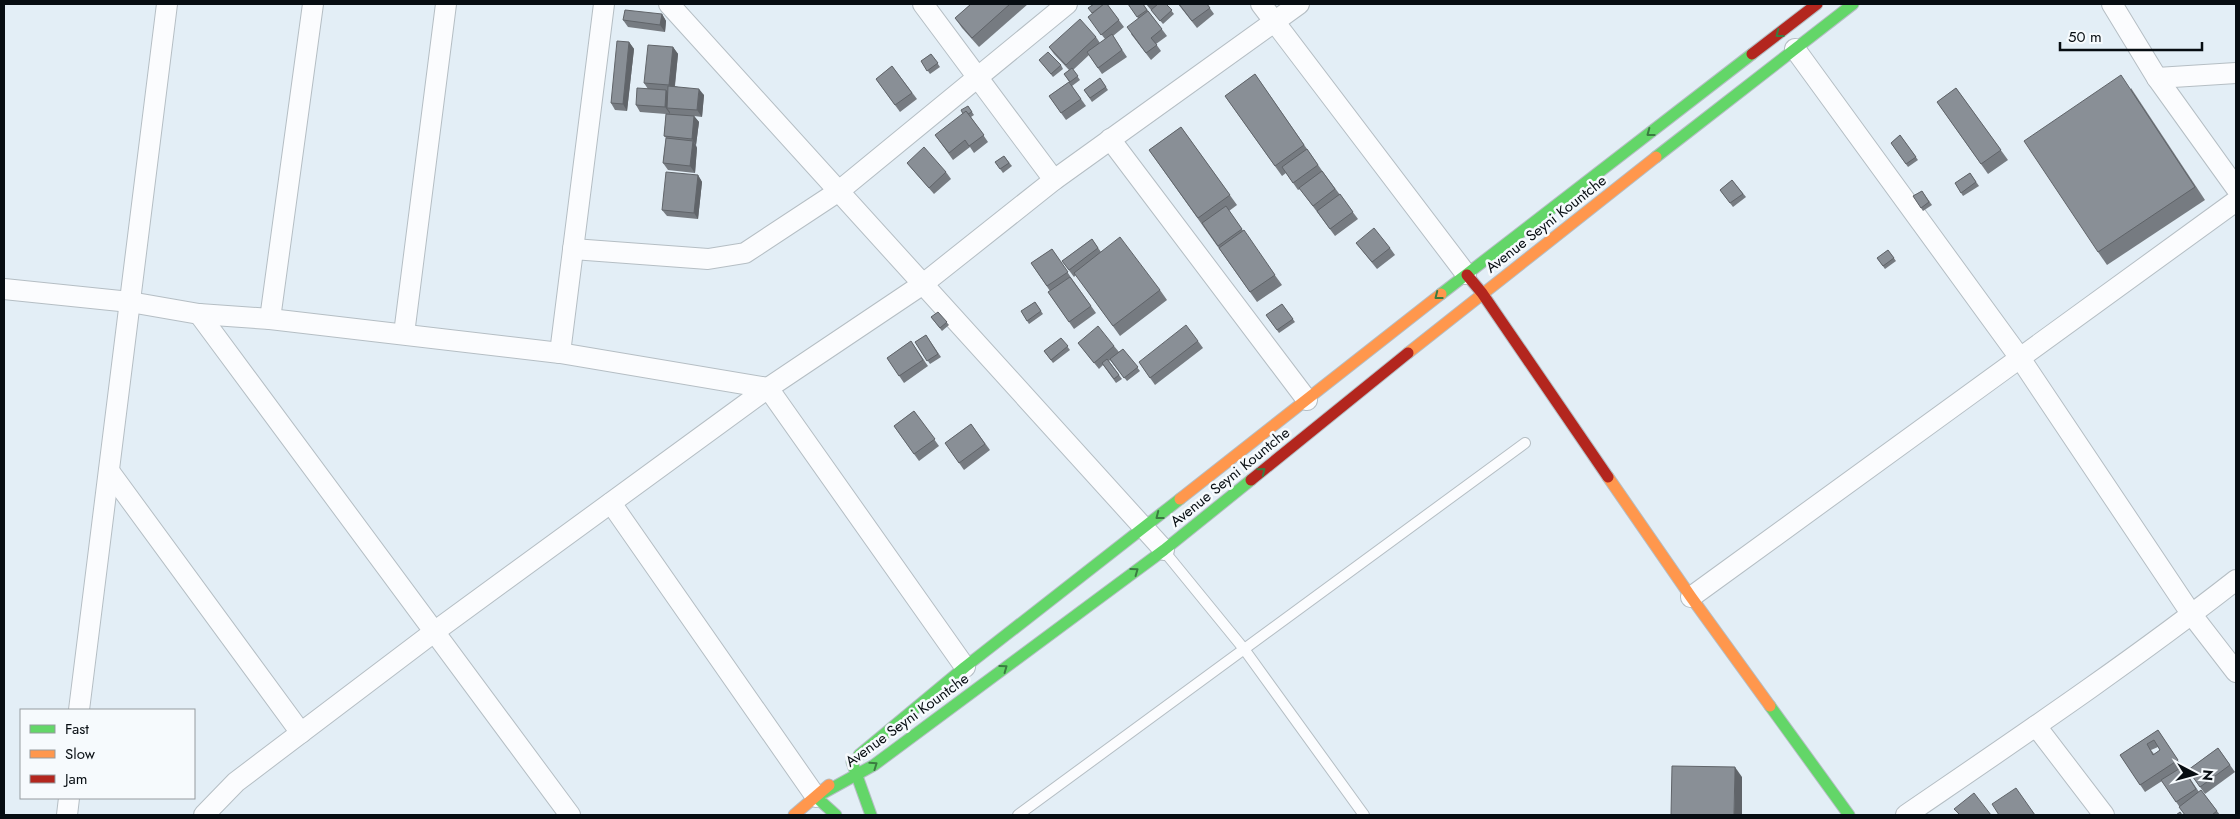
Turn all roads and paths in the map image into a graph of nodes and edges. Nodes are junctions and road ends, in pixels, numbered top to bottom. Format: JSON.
{"nodes":[{"id":1,"x":167,"y":4,"type":"edge"},
{"id":2,"x":313,"y":4,"type":"edge"},
{"id":3,"x":446,"y":4,"type":"edge"},
{"id":4,"x":604,"y":4,"type":"edge"},
{"id":5,"x":669,"y":4,"type":"edge"},
{"id":6,"x":924,"y":4,"type":"edge"},
{"id":7,"x":1067,"y":4,"type":"edge"},
{"id":8,"x":1260,"y":4,"type":"edge"},
{"id":9,"x":1299,"y":4,"type":"edge"},
{"id":10,"x":1817,"y":4,"type":"edge"},
{"id":11,"x":1853,"y":4,"type":"edge"},
{"id":12,"x":2112,"y":4,"type":"edge"},
{"id":13,"x":1273,"y":23,"type":"junction"},
{"id":14,"x":1795,"y":49,"type":"junction"},
{"id":15,"x":2236,"y":73,"type":"edge"},
{"id":16,"x":978,"y":77,"type":"junction"},
{"id":17,"x":2156,"y":78,"type":"junction"},
{"id":18,"x":1110,"y":139,"type":"junction"},
{"id":19,"x":1054,"y":180,"type":"junction"},
{"id":20,"x":2236,"y":188,"type":"edge"},
{"id":21,"x":839,"y":191,"type":"junction"},
{"id":22,"x":2236,"y":201,"type":"edge"},
{"id":23,"x":573,"y":249,"type":"junction"},
{"id":24,"x":1466,"y":274,"type":"junction"},
{"id":25,"x":923,"y":284,"type":"junction"},
{"id":26,"x":4,"y":289,"type":"edge"},
{"id":27,"x":1482,"y":294,"type":"junction"},
{"id":28,"x":130,"y":302,"type":"junction"},
{"id":29,"x":199,"y":314,"type":"junction"},
{"id":30,"x":270,"y":319,"type":"junction"},
{"id":31,"x":404,"y":334,"type":"junction"},
{"id":32,"x":560,"y":353,"type":"junction"},
{"id":33,"x":2020,"y":358,"type":"junction"},
{"id":34,"x":768,"y":388,"type":"junction"},
{"id":35,"x":1307,"y":400,"type":"junction"},
{"id":36,"x":1524,"y":444,"type":"dead end"},
{"id":37,"x":109,"y":471,"type":"junction"},
{"id":38,"x":611,"y":503,"type":"junction"},
{"id":39,"x":1144,"y":528,"type":"junction"},
{"id":40,"x":1164,"y":550,"type":"junction"},
{"id":41,"x":2236,"y":580,"type":"edge"},
{"id":42,"x":1691,"y":596,"type":"junction"},
{"id":43,"x":2192,"y":614,"type":"junction"},
{"id":44,"x":434,"y":632,"type":"junction"},
{"id":45,"x":1244,"y":649,"type":"junction"},
{"id":46,"x":965,"y":667,"type":"junction"},
{"id":47,"x":2236,"y":672,"type":"edge"},
{"id":48,"x":79,"y":709,"type":"edge"},
{"id":49,"x":2036,"y":726,"type":"junction"},
{"id":50,"x":301,"y":733,"type":"junction"},
{"id":51,"x":852,"y":762,"type":"junction"},
{"id":52,"x":857,"y":776,"type":"junction"},
{"id":53,"x":816,"y":797,"type":"junction"},
{"id":54,"x":69,"y":799,"type":"edge"},
{"id":55,"x":66,"y":815,"type":"edge"},
{"id":56,"x":204,"y":815,"type":"edge"},
{"id":57,"x":570,"y":815,"type":"edge"},
{"id":58,"x":794,"y":815,"type":"edge"},
{"id":59,"x":836,"y":815,"type":"edge"},
{"id":60,"x":871,"y":815,"type":"edge"},
{"id":61,"x":1018,"y":815,"type":"edge"},
{"id":62,"x":1364,"y":815,"type":"edge"},
{"id":63,"x":1850,"y":815,"type":"edge"},
{"id":64,"x":1906,"y":815,"type":"edge"},
{"id":65,"x":2104,"y":815,"type":"edge"}],
"edges":[{"from":1,"to":28,"type":"street"},
{"from":2,"to":30,"type":"street"},
{"from":3,"to":31,"type":"street"},
{"from":4,"to":23,"type":"street"},
{"from":5,"to":21,"type":"street"},
{"from":6,"to":16,"type":"street"},
{"from":7,"to":16,"type":"street"},
{"from":8,"to":13,"type":"street"},
{"from":9,"to":13,"type":"street"},
{"from":10,"to":24,"type":"main road","name":"Avenue Seyni Kountche","one_way":true},
{"from":11,"to":14,"type":"main road","name":"Avenue Seyni Kountche"},
{"from":12,"to":17,"type":"street"},
{"from":13,"to":18,"type":"street"},
{"from":13,"to":24,"type":"street"},
{"from":14,"to":27,"type":"main road","name":"Avenue Seyni Kountche"},
{"from":14,"to":33,"type":"street"},
{"from":15,"to":17,"type":"street"},
{"from":16,"to":19,"type":"street"},
{"from":16,"to":21,"type":"street"},
{"from":17,"to":20,"type":"street"},
{"from":18,"to":19,"type":"street"},
{"from":18,"to":35,"type":"street"},
{"from":19,"to":25,"type":"street"},
{"from":21,"to":23,"type":"street"},
{"from":21,"to":25,"type":"street"},
{"from":22,"to":33,"type":"street"},
{"from":23,"to":32,"type":"street"},
{"from":24,"to":27,"type":"main road"},
{"from":24,"to":35,"type":"main road","name":"Avenue Seyni Kountche","one_way":true},
{"from":25,"to":34,"type":"street"},
{"from":25,"to":39,"type":"street"},
{"from":26,"to":28,"type":"street"},
{"from":40,"to":27,"type":"main road","name":"Avenue Seyni Kountche","one_way":true},
{"from":27,"to":42,"type":"main road"},
{"from":28,"to":29,"type":"street"},
{"from":28,"to":37,"type":"street"},
{"from":29,"to":30,"type":"street"},
{"from":29,"to":44,"type":"street"},
{"from":30,"to":31,"type":"street"},
{"from":31,"to":32,"type":"street"},
{"from":32,"to":34,"type":"street"},
{"from":33,"to":42,"type":"street"},
{"from":33,"to":43,"type":"street"},
{"from":34,"to":38,"type":"street"},
{"from":34,"to":46,"type":"street"},
{"from":35,"to":39,"type":"main road","name":"Avenue Seyni Kountche","one_way":true},
{"from":36,"to":45,"type":"lane"},
{"from":37,"to":48,"type":"street"},
{"from":37,"to":50,"type":"street"},
{"from":38,"to":44,"type":"street"},
{"from":38,"to":53,"type":"street"},
{"from":39,"to":40,"type":"street"},
{"from":39,"to":46,"type":"main road","name":"Avenue Seyni Kountche"},
{"from":40,"to":45,"type":"lane"},
{"from":52,"to":40,"type":"main road","name":"Avenue Seyni Kountche","one_way":true},
{"from":41,"to":43,"type":"street"},
{"from":42,"to":63,"type":"main road"},
{"from":43,"to":47,"type":"street"},
{"from":43,"to":49,"type":"street"},
{"from":44,"to":50,"type":"street"},
{"from":44,"to":57,"type":"street"},
{"from":45,"to":61,"type":"lane"},
{"from":45,"to":62,"type":"lane"},
{"from":46,"to":51,"type":"main road","name":"Avenue Seyni Kountche"},
{"from":49,"to":64,"type":"street"},
{"from":49,"to":65,"type":"street"},
{"from":50,"to":56,"type":"street"},
{"from":51,"to":52,"type":"main road"},
{"from":51,"to":53,"type":"main road","name":"Avenue Seyni Kountche"},
{"from":52,"to":53,"type":"main road","name":"Avenue Seyni Kountche"},
{"from":52,"to":60,"type":"main road"},
{"from":53,"to":58,"type":"main road"},
{"from":53,"to":59,"type":"main road"},
{"from":54,"to":55,"type":"street"}]}
